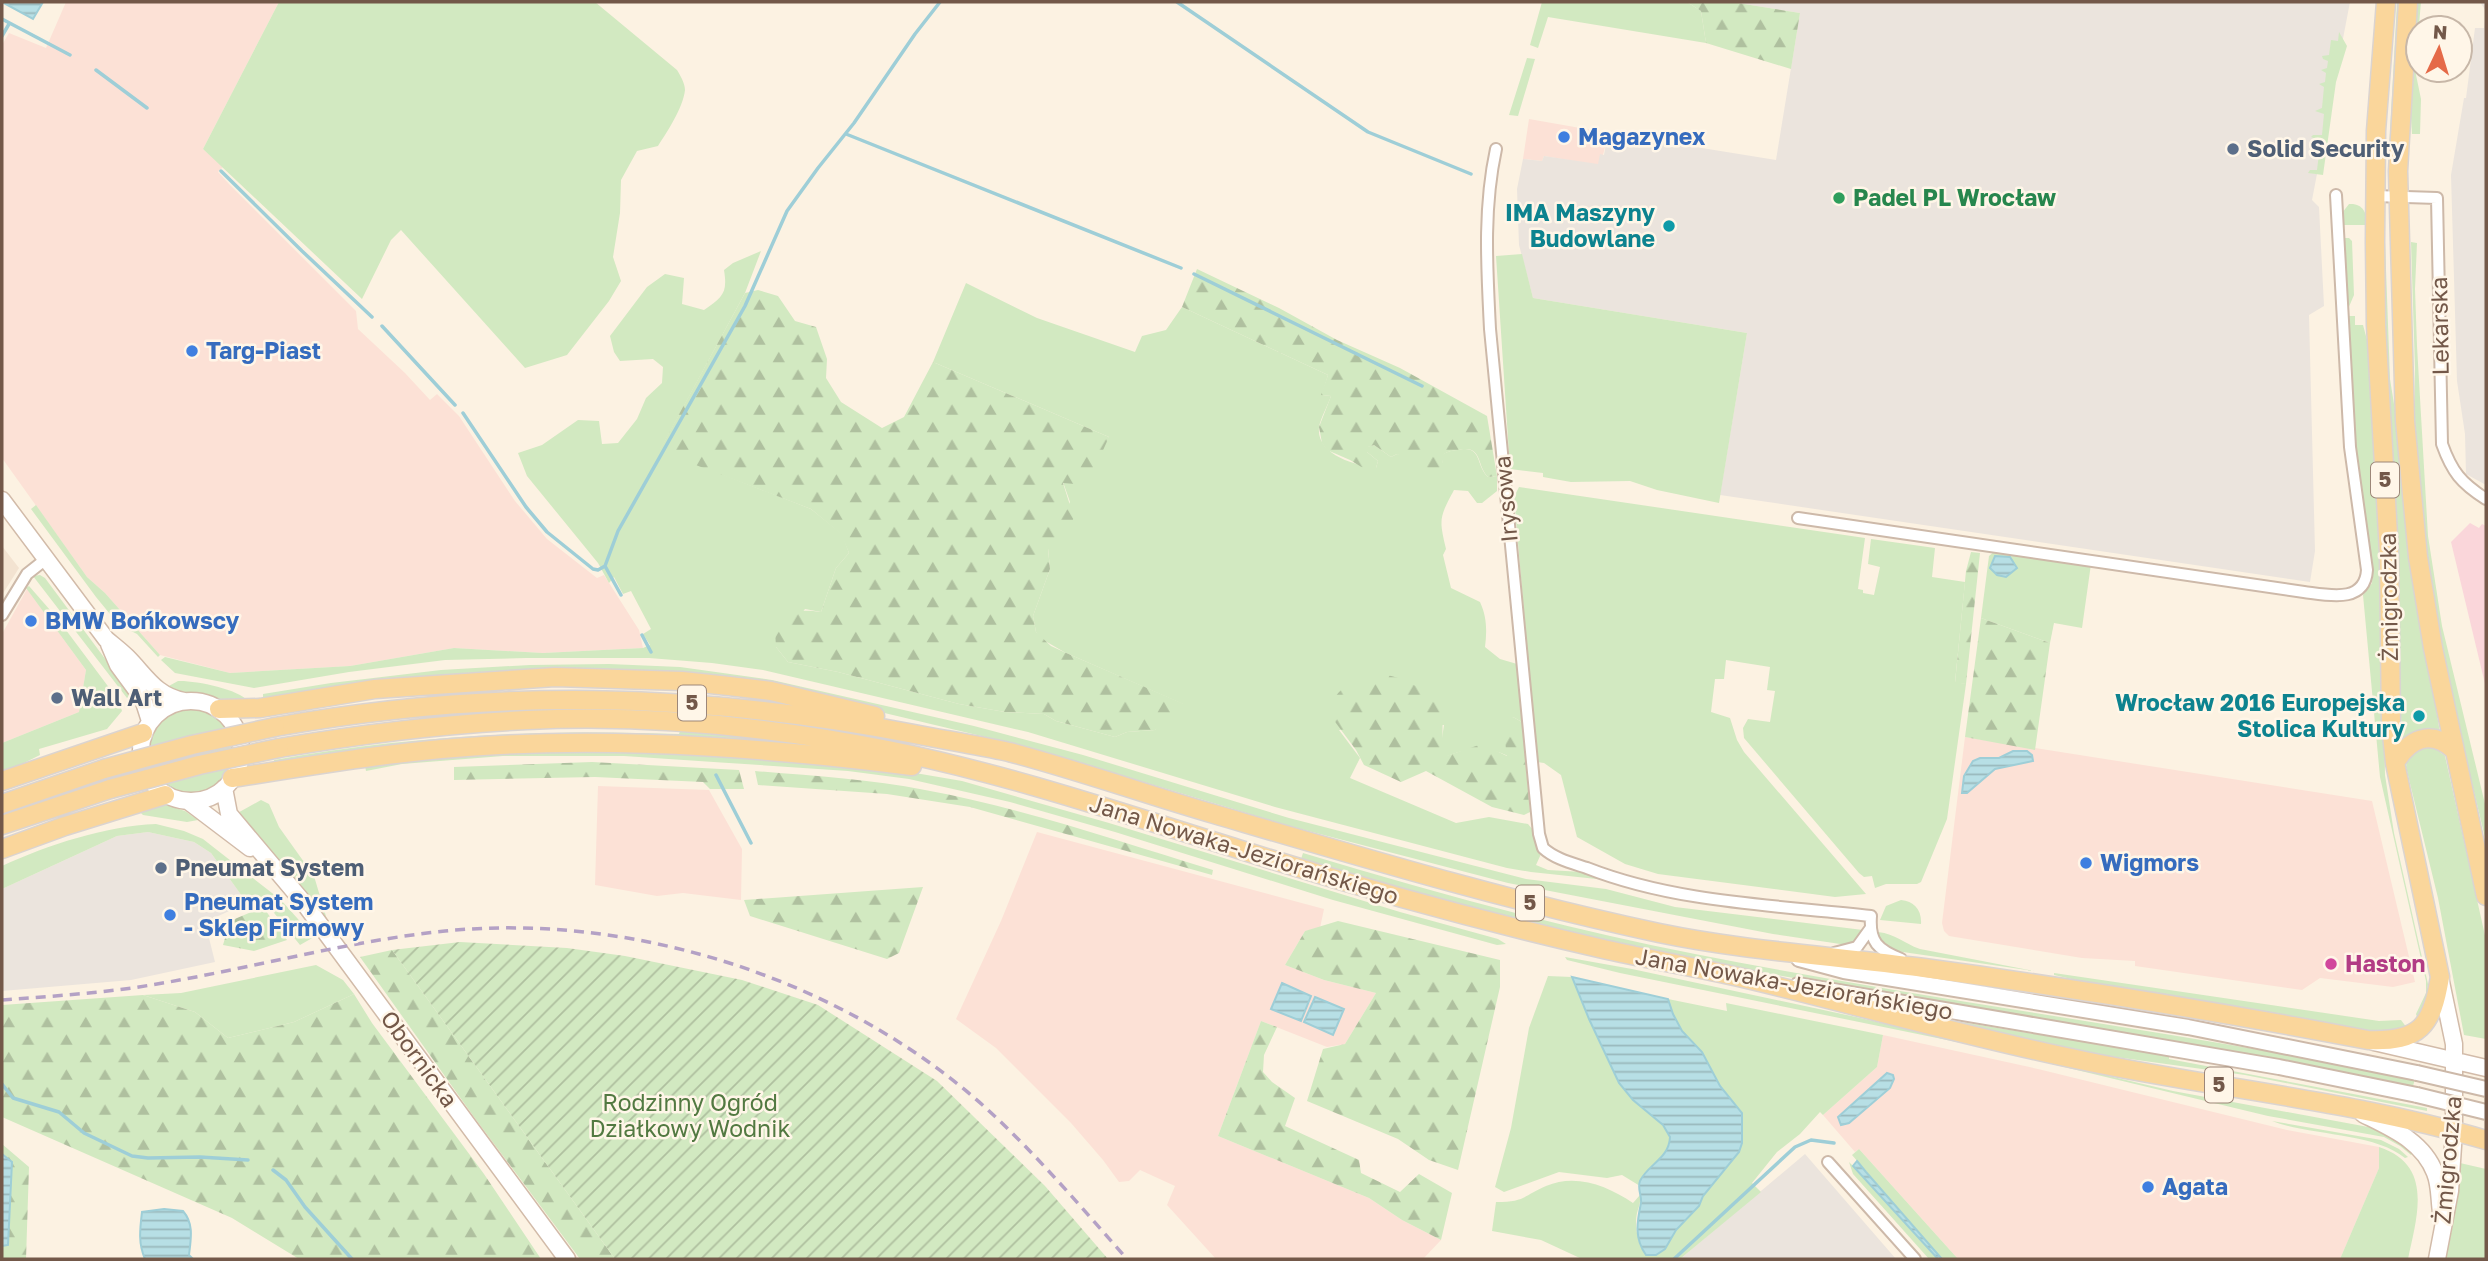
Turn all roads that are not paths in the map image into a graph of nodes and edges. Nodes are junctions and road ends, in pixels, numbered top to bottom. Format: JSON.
{"nodes":[{"id":1,"x":2386,"y":2,"type":"edge"},
{"id":2,"x":2408,"y":2,"type":"edge"},
{"id":3,"x":1496,"y":149,"type":"dead end"},
{"id":4,"x":2336,"y":195,"type":"dead end"},
{"id":5,"x":2375,"y":196,"type":"junction"},
{"id":6,"x":2398,"y":197,"type":"junction"},
{"id":7,"x":2486,"y":499,"type":"edge"},
{"id":8,"x":2,"y":500,"type":"edge"},
{"id":9,"x":1798,"y":518,"type":"dead end"},
{"id":10,"x":46,"y":559,"type":"junction"},
{"id":11,"x":2,"y":615,"type":"edge"},
{"id":12,"x":106,"y":639,"type":"junction"},
{"id":13,"x":184,"y":701,"type":"junction"},
{"id":14,"x":219,"y":709,"type":"junction"},
{"id":15,"x":146,"y":727,"type":"junction"},
{"id":16,"x":2453,"y":749,"type":"junction"},
{"id":17,"x":999,"y":750,"type":"junction"},
{"id":18,"x":2395,"y":763,"type":"junction"},
{"id":19,"x":977,"y":771,"type":"junction"},
{"id":20,"x":2,"y":780,"type":"edge"},
{"id":21,"x":228,"y":783,"type":"junction"},
{"id":22,"x":165,"y":795,"type":"junction"},
{"id":23,"x":188,"y":802,"type":"junction"},
{"id":24,"x":2,"y":804,"type":"edge"},
{"id":25,"x":2,"y":825,"type":"edge"},
{"id":26,"x":2,"y":849,"type":"edge"},
{"id":27,"x":267,"y":861,"type":"junction"},
{"id":28,"x":2486,"y":895,"type":"edge"},
{"id":29,"x":1870,"y":929,"type":"junction"},
{"id":30,"x":1771,"y":949,"type":"junction"},
{"id":31,"x":1824,"y":955,"type":"junction"},
{"id":32,"x":1922,"y":967,"type":"junction"},
{"id":33,"x":2440,"y":977,"type":"junction"},
{"id":34,"x":1741,"y":978,"type":"junction"},
{"id":35,"x":2368,"y":1040,"type":"junction"},
{"id":36,"x":2455,"y":1062,"type":"junction"},
{"id":37,"x":2486,"y":1068,"type":"edge"},
{"id":38,"x":2486,"y":1089,"type":"edge"},
{"id":39,"x":2352,"y":1108,"type":"junction"},
{"id":40,"x":2486,"y":1112,"type":"edge"},
{"id":41,"x":2454,"y":1131,"type":"junction"},
{"id":42,"x":2486,"y":1140,"type":"edge"},
{"id":43,"x":1828,"y":1162,"type":"dead end"},
{"id":44,"x":2443,"y":1233,"type":"junction"},
{"id":45,"x":567,"y":1259,"type":"edge"},
{"id":46,"x":1915,"y":1259,"type":"edge"},
{"id":47,"x":2437,"y":1259,"type":"edge"}],
"edges":[{"from":1,"to":5,"type":"main road","name":"Żmigrodzka","number":"5"},
{"from":2,"to":6,"type":"main road","name":"Żmigrodzka","number":"5"},
{"from":3,"to":29,"type":"street","name":"Irysowa"},
{"from":4,"to":9,"type":"street"},
{"from":5,"to":6,"type":"street","name":"Lekarska"},
{"from":5,"to":18,"type":"main road","name":"Żmigrodzka","number":"5"},
{"from":6,"to":7,"type":"street","name":"Lekarska"},
{"from":6,"to":16,"type":"main road","name":"Żmigrodzka","number":"5"},
{"from":8,"to":10,"type":"main road"},
{"from":10,"to":11,"type":"street"},
{"from":10,"to":12,"type":"main road"},
{"from":12,"to":13,"type":"main road"},
{"from":12,"to":15,"type":"main road"},
{"from":13,"to":14,"type":"main road"},
{"from":13,"to":15,"type":"main road"},
{"from":14,"to":17,"type":"main road"},
{"from":14,"to":21,"type":"main road"},
{"from":15,"to":20,"type":"main road"},
{"from":15,"to":22,"type":"main road"},
{"from":16,"to":18,"type":"main road"},
{"from":16,"to":28,"type":"main road","name":"Żmigrodzka","number":"5"},
{"from":17,"to":24,"type":"main road","name":"Jana Nowaka-Jeziorańskiego","number":"5","bridge":true},
{"from":17,"to":30,"type":"main road","name":"Jana Nowaka-Jeziorańskiego","number":"5"},
{"from":18,"to":33,"type":"main road","name":"Żmigrodzka","number":"5"},
{"from":19,"to":21,"type":"main road"},
{"from":19,"to":25,"type":"main road","name":"Jana Nowaka-Jeziorańskiego","number":"5","bridge":true},
{"from":19,"to":34,"type":"main road","name":"Jana Nowaka-Jeziorańskiego","number":"5"},
{"from":21,"to":23,"type":"main road"},
{"from":21,"to":27,"type":"main road","name":"Obornicka"},
{"from":22,"to":23,"type":"main road"},
{"from":22,"to":26,"type":"main road"},
{"from":23,"to":27,"type":"main road","name":"Obornicka"},
{"from":27,"to":45,"type":"main road","name":"Obornicka"},
{"from":29,"to":31,"type":"street"},
{"from":29,"to":32,"type":"street"},
{"from":30,"to":31,"type":"main road","number":"5"},
{"from":30,"to":38,"type":"street","name":"Jana Nowaka-Jeziorańskiego","bridge":true},
{"from":31,"to":32,"type":"main road","number":"5"},
{"from":32,"to":35,"type":"main road","number":"5"},
{"from":33,"to":35,"type":"main road","name":"Żmigrodzka","number":"5"},
{"from":33,"to":36,"type":"main road","name":"Żmigrodzka"},
{"from":34,"to":39,"type":"main road","number":"5"},
{"from":34,"to":40,"type":"street","name":"Jana Nowaka-Jeziorańskiego","bridge":true},
{"from":35,"to":36,"type":"main road"},
{"from":36,"to":37,"type":"main road"},
{"from":36,"to":41,"type":"main road","name":"Żmigrodzka"},
{"from":39,"to":41,"type":"main road","number":"5"},
{"from":39,"to":44,"type":"main road"},
{"from":41,"to":42,"type":"main road","number":"5"},
{"from":41,"to":44,"type":"main road","name":"Żmigrodzka"},
{"from":43,"to":46,"type":"street"},
{"from":44,"to":47,"type":"main road","name":"Żmigrodzka"}]}
